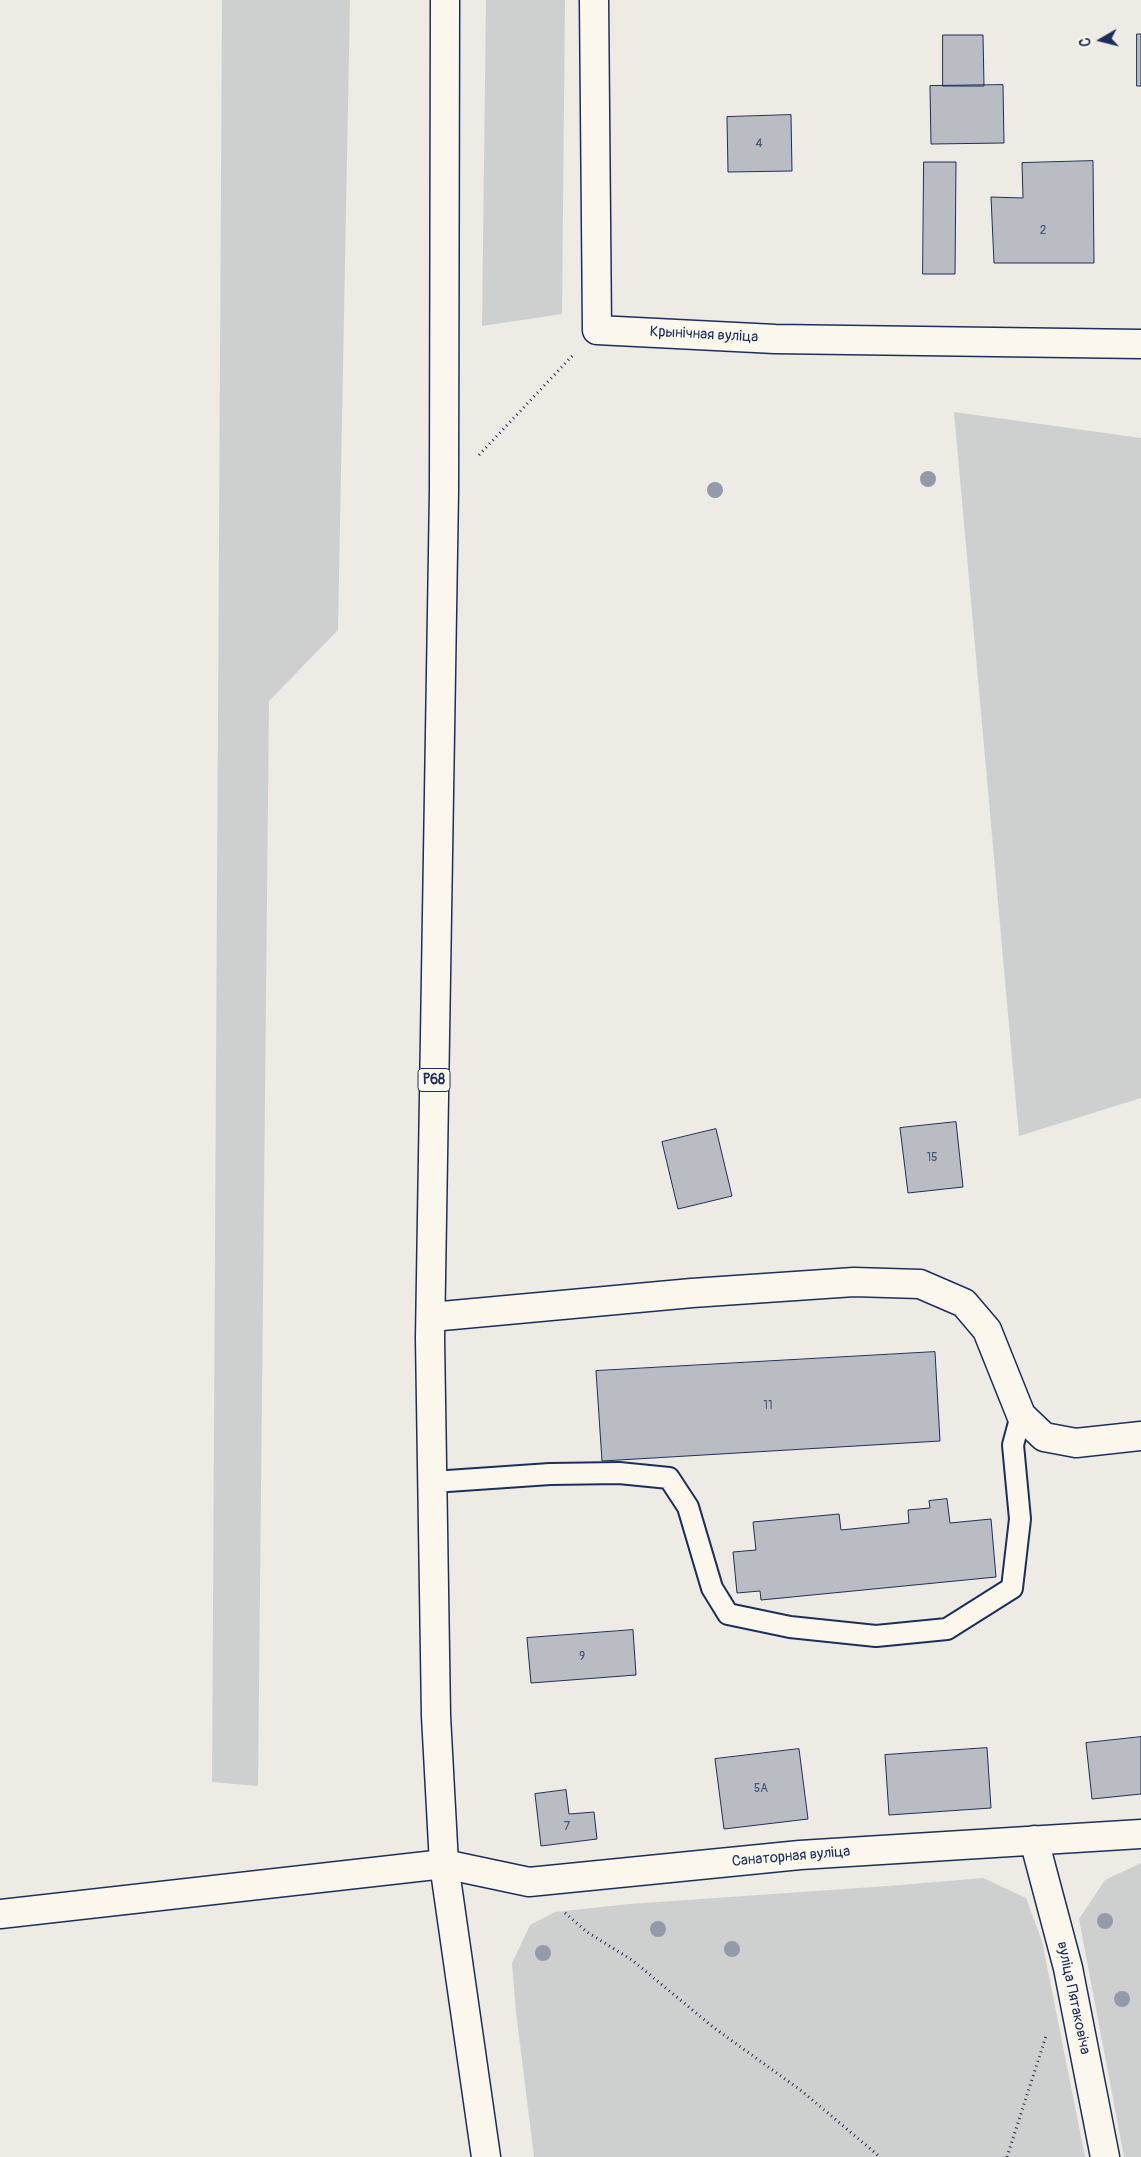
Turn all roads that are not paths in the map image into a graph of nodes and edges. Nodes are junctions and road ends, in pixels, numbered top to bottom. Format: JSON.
{"nodes":[{"id":1,"x":444,"y":0,"type":"edge"},
{"id":2,"x":594,"y":0,"type":"edge"},
{"id":3,"x":1141,"y":344,"type":"edge"},
{"id":4,"x":431,"y":1317,"type":"junction"},
{"id":5,"x":1021,"y":1415,"type":"junction"},
{"id":6,"x":1141,"y":1436,"type":"edge"},
{"id":7,"x":433,"y":1482,"type":"junction"},
{"id":8,"x":1141,"y":1834,"type":"edge"},
{"id":9,"x":1034,"y":1840,"type":"junction"},
{"id":10,"x":444,"y":1864,"type":"junction"},
{"id":11,"x":0,"y":1914,"type":"edge"},
{"id":12,"x":486,"y":2157,"type":"edge"},
{"id":13,"x":1105,"y":2157,"type":"edge"}],
"edges":[{"from":1,"to":4,"type":"street","number":"Р68"},
{"from":2,"to":3,"type":"street","name":"Крынічная вуліца"},
{"from":4,"to":5,"type":"street"},
{"from":4,"to":7,"type":"street","number":"Р68"},
{"from":5,"to":6,"type":"street"},
{"from":5,"to":7,"type":"lane"},
{"from":7,"to":10,"type":"street","number":"Р68"},
{"from":8,"to":9,"type":"street","name":"Санаторная вуліца"},
{"from":9,"to":10,"type":"street","name":"Санаторная вуліца"},
{"from":9,"to":13,"type":"street","name":"вуліца Пятаковіча"},
{"from":10,"to":11,"type":"street","name":"Санаторная вуліца"},
{"from":10,"to":12,"type":"street","number":"Р68"}]}
